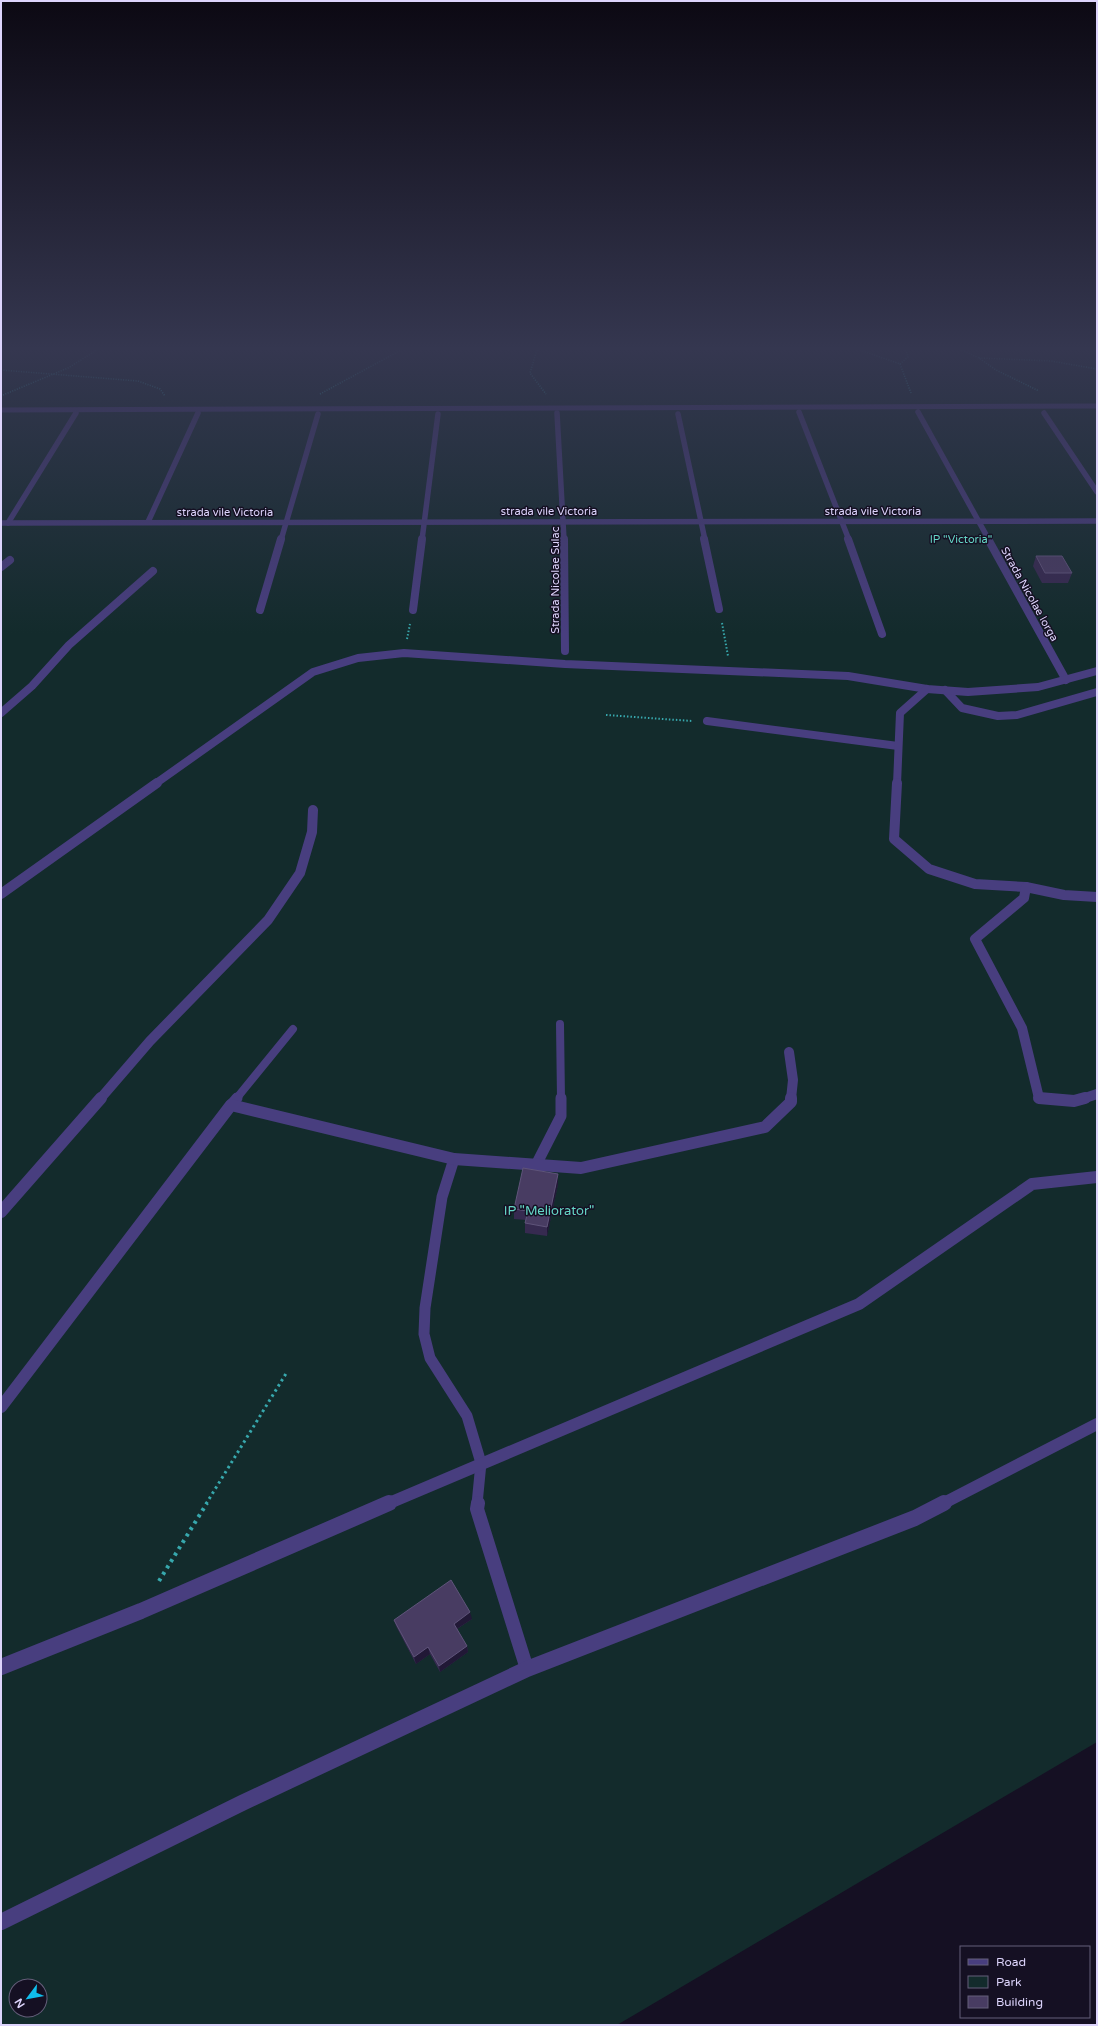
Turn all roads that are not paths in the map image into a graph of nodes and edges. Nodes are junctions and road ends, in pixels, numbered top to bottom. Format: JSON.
{"nodes":[{"id":1,"x":56,"y":445,"type":"edge"},
{"id":2,"x":184,"y":445,"type":"edge"},
{"id":3,"x":310,"y":445,"type":"edge"},
{"id":4,"x":434,"y":445,"type":"edge"},
{"id":5,"x":559,"y":445,"type":"edge"},
{"id":6,"x":685,"y":445,"type":"edge"},
{"id":7,"x":812,"y":445,"type":"edge"},
{"id":8,"x":936,"y":445,"type":"edge"},
{"id":9,"x":1065,"y":445,"type":"edge"},
{"id":10,"x":1097,"y":492,"type":"edge"},
{"id":11,"x":424,"y":521,"type":"junction"},
{"id":12,"x":564,"y":521,"type":"junction"},
{"id":13,"x":842,"y":521,"type":"junction"},
{"id":14,"x":1097,"y":521,"type":"edge"},
{"id":15,"x":148,"y":522,"type":"junction"},
{"id":16,"x":288,"y":522,"type":"junction"},
{"id":17,"x":702,"y":522,"type":"junction"},
{"id":18,"x":978,"y":522,"type":"junction"},
{"id":19,"x":1,"y":523,"type":"edge"},
{"id":20,"x":8,"y":523,"type":"junction"},
{"id":21,"x":10,"y":560,"type":"dead end"},
{"id":22,"x":1,"y":567,"type":"edge"},
{"id":23,"x":153,"y":571,"type":"dead end"},
{"id":24,"x":719,"y":609,"type":"road end"},
{"id":25,"x":260,"y":610,"type":"dead end"},
{"id":26,"x":413,"y":610,"type":"road end"},
{"id":27,"x":882,"y":634,"type":"dead end"},
{"id":28,"x":565,"y":651,"type":"dead end"},
{"id":29,"x":1097,"y":671,"type":"edge"},
{"id":30,"x":1066,"y":680,"type":"junction"},
{"id":31,"x":927,"y":689,"type":"junction"},
{"id":32,"x":945,"y":690,"type":"junction"},
{"id":33,"x":1097,"y":692,"type":"edge"},
{"id":34,"x":1,"y":714,"type":"edge"},
{"id":35,"x":707,"y":722,"type":"road end"},
{"id":36,"x":898,"y":746,"type":"junction"},
{"id":37,"x":313,"y":810,"type":"dead end"},
{"id":38,"x":1026,"y":887,"type":"junction"},
{"id":39,"x":1,"y":894,"type":"edge"},
{"id":40,"x":1097,"y":897,"type":"edge"},
{"id":41,"x":560,"y":1024,"type":"dead end"},
{"id":42,"x":293,"y":1029,"type":"dead end"},
{"id":43,"x":789,"y":1052,"type":"dead end"},
{"id":44,"x":1097,"y":1094,"type":"edge"},
{"id":45,"x":231,"y":1105,"type":"junction"},
{"id":46,"x":454,"y":1159,"type":"junction"},
{"id":47,"x":536,"y":1165,"type":"junction"},
{"id":48,"x":1097,"y":1177,"type":"edge"},
{"id":49,"x":1,"y":1212,"type":"edge"},
{"id":50,"x":1,"y":1407,"type":"edge"},
{"id":51,"x":1097,"y":1424,"type":"edge"},
{"id":52,"x":481,"y":1463,"type":"junction"},
{"id":53,"x":1,"y":1667,"type":"edge"},
{"id":54,"x":527,"y":1669,"type":"junction"},
{"id":55,"x":1,"y":1922,"type":"edge"}],
"edges":[{"from":1,"to":20,"type":"street"},
{"from":2,"to":15,"type":"street"},
{"from":3,"to":16,"type":"street"},
{"from":4,"to":11,"type":"street"},
{"from":5,"to":12,"type":"street","name":"Strada Nicolae Sulac"},
{"from":6,"to":17,"type":"street"},
{"from":7,"to":13,"type":"street"},
{"from":8,"to":18,"type":"street","name":"Strada Nicolae Iorga"},
{"from":9,"to":10,"type":"street"},
{"from":11,"to":12,"type":"street","name":"strada vile Victoria"},
{"from":11,"to":16,"type":"street","name":"strada vile Victoria"},
{"from":11,"to":26,"type":"street"},
{"from":12,"to":17,"type":"street","name":"strada vile Victoria"},
{"from":12,"to":28,"type":"street","name":"Strada Nicolae Sulac"},
{"from":13,"to":17,"type":"street","name":"strada vile Victoria"},
{"from":13,"to":18,"type":"street","name":"strada vile Victoria"},
{"from":13,"to":27,"type":"street"},
{"from":14,"to":18,"type":"street","name":"strada vile Victoria"},
{"from":15,"to":16,"type":"street","name":"strada vile Victoria"},
{"from":15,"to":20,"type":"street","name":"strada vile Victoria"},
{"from":16,"to":25,"type":"street"},
{"from":17,"to":24,"type":"street"},
{"from":18,"to":30,"type":"street","name":"Strada Nicolae Iorga"},
{"from":19,"to":20,"type":"street","name":"strada vile Victoria"},
{"from":21,"to":22,"type":"street"},
{"from":23,"to":34,"type":"street"},
{"from":29,"to":30,"type":"street"},
{"from":30,"to":32,"type":"street"},
{"from":31,"to":32,"type":"street"},
{"from":31,"to":36,"type":"street"},
{"from":31,"to":39,"type":"street"},
{"from":32,"to":33,"type":"street"},
{"from":35,"to":36,"type":"street"},
{"from":36,"to":38,"type":"street"},
{"from":37,"to":49,"type":"street"},
{"from":38,"to":40,"type":"street"},
{"from":38,"to":44,"type":"street"},
{"from":41,"to":47,"type":"lane"},
{"from":42,"to":45,"type":"lane"},
{"from":43,"to":47,"type":"street"},
{"from":45,"to":46,"type":"street"},
{"from":45,"to":50,"type":"street"},
{"from":46,"to":47,"type":"street"},
{"from":46,"to":52,"type":"lane"},
{"from":48,"to":52,"type":"street"},
{"from":51,"to":54,"type":"street"},
{"from":52,"to":53,"type":"street"},
{"from":52,"to":54,"type":"lane"},
{"from":54,"to":55,"type":"street"}]}
